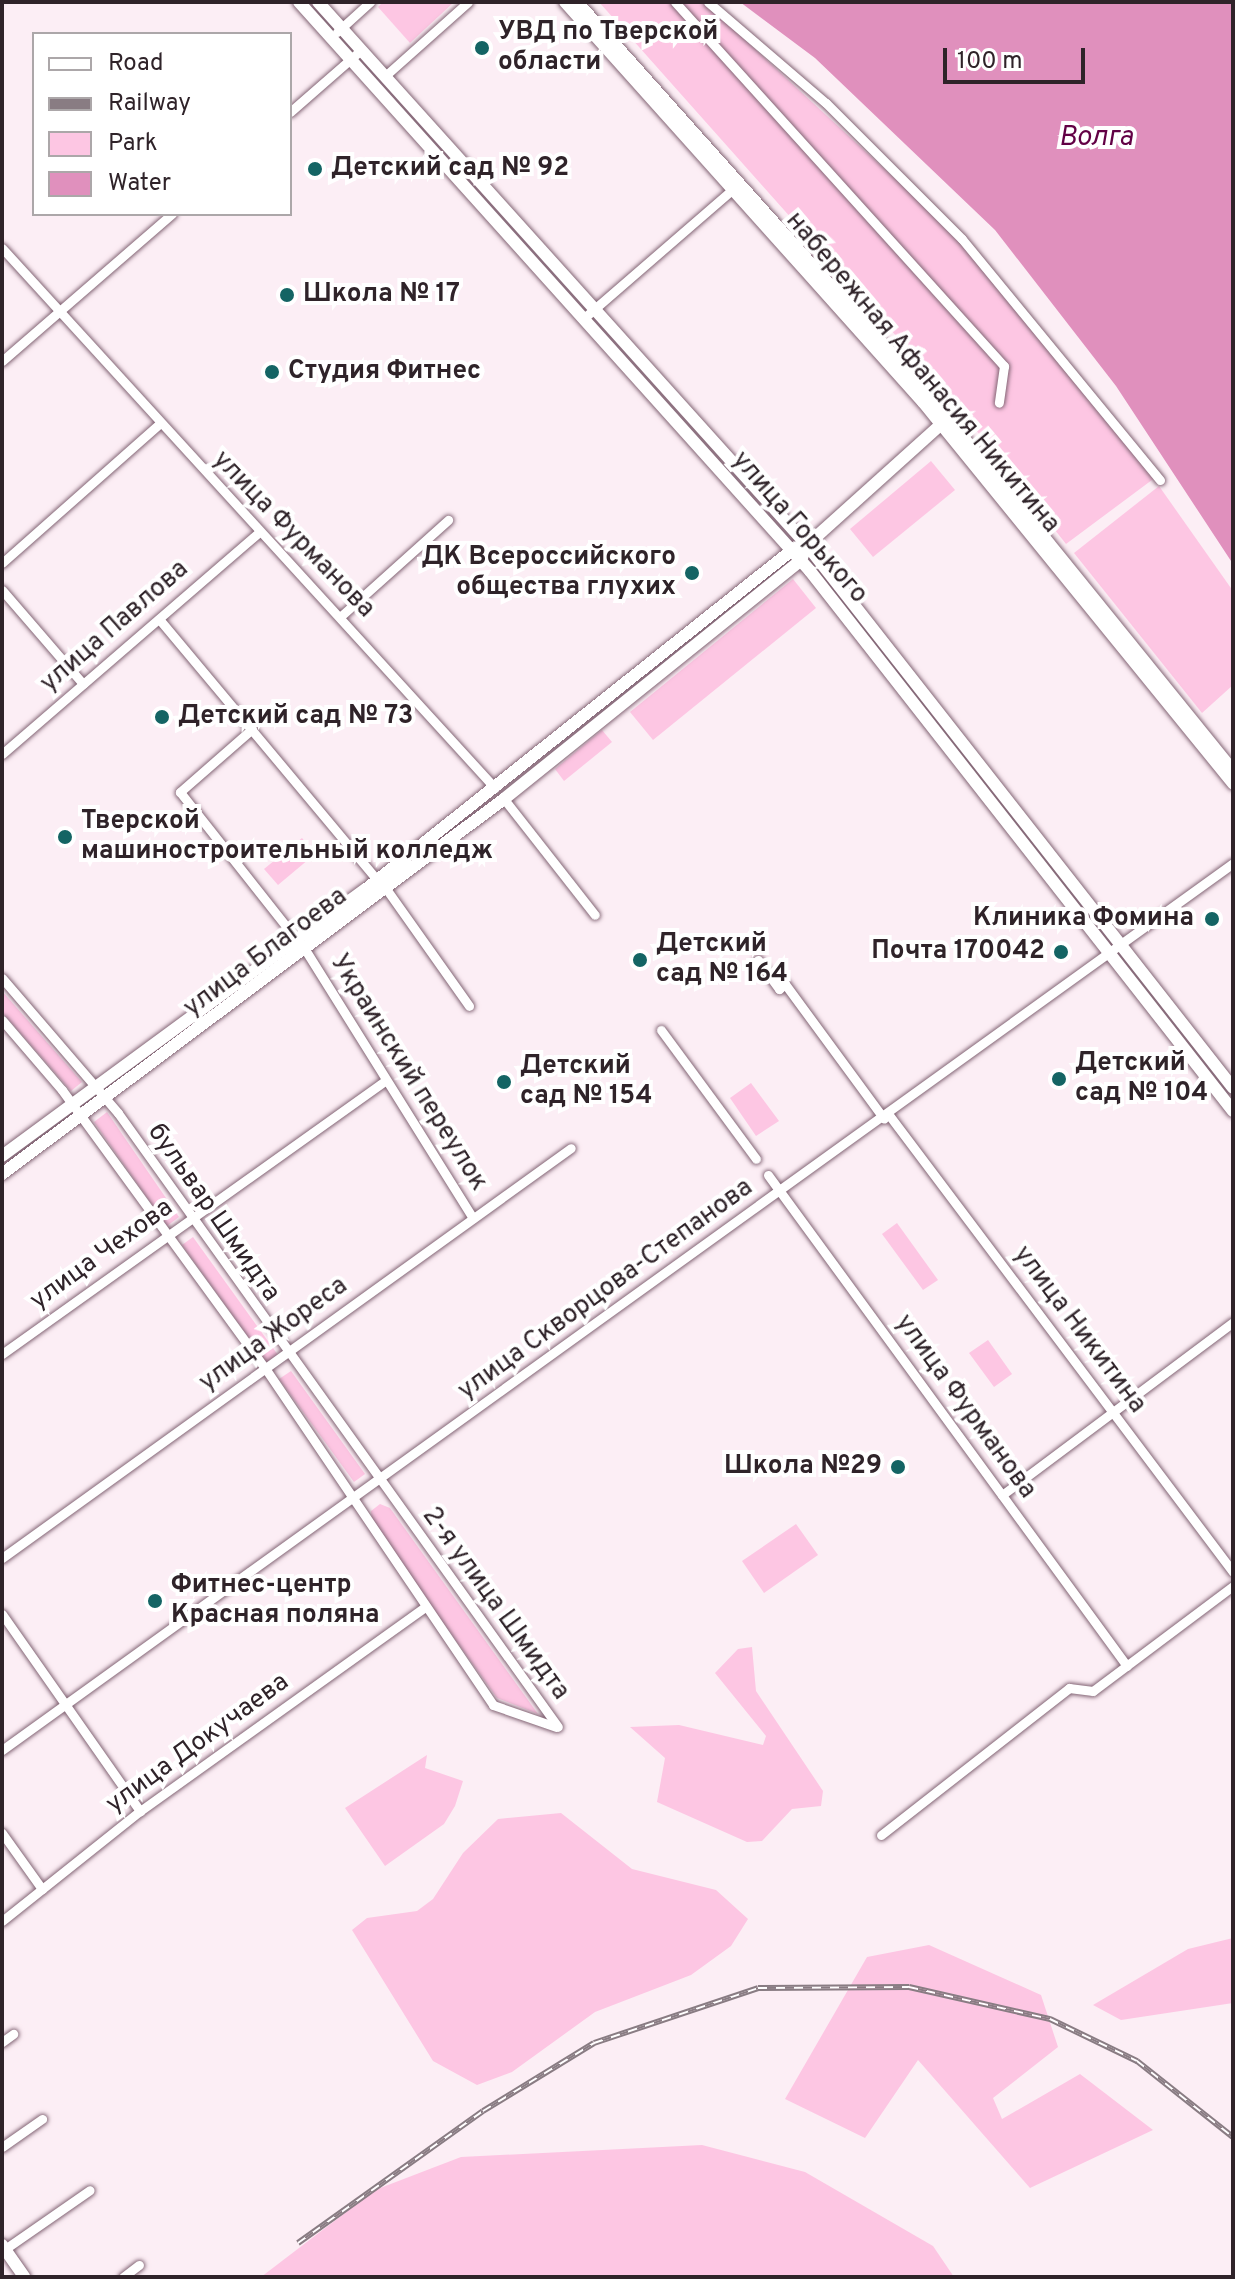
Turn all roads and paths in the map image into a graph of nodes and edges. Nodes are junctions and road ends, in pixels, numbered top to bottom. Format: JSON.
{"nodes":[{"id":1,"x":299,"y":2,"type":"edge"},
{"id":2,"x":318,"y":2,"type":"edge"},
{"id":3,"x":370,"y":2,"type":"edge"},
{"id":4,"x":468,"y":2,"type":"edge"},
{"id":5,"x":565,"y":2,"type":"edge"},
{"id":6,"x":577,"y":2,"type":"edge"},
{"id":7,"x":675,"y":2,"type":"edge"},
{"id":8,"x":708,"y":2,"type":"edge"},
{"id":9,"x":342,"y":28,"type":"junction"},
{"id":10,"x":331,"y":38,"type":"junction"},
{"id":11,"x":361,"y":50,"type":"junction"},
{"id":12,"x":351,"y":59,"type":"junction"},
{"id":13,"x":385,"y":76,"type":"junction"},
{"id":14,"x":292,"y":110,"type":"edge"},
{"id":15,"x":734,"y":188,"type":"junction"},
{"id":16,"x":170,"y":216,"type":"edge"},
{"id":17,"x":2,"y":248,"type":"edge"},
{"id":18,"x":594,"y":309,"type":"junction"},
{"id":19,"x":59,"y":312,"type":"junction"},
{"id":20,"x":584,"y":318,"type":"junction"},
{"id":21,"x":2,"y":361,"type":"edge"},
{"id":22,"x":999,"y":403,"type":"dead end"},
{"id":23,"x":944,"y":421,"type":"junction"},
{"id":24,"x":159,"y":424,"type":"junction"},
{"id":25,"x":1160,"y":480,"type":"dead end"},
{"id":26,"x":448,"y":520,"type":"dead end"},
{"id":27,"x":257,"y":534,"type":"junction"},
{"id":28,"x":807,"y":545,"type":"junction"},
{"id":29,"x":790,"y":548,"type":"junction"},
{"id":30,"x":801,"y":560,"type":"junction"},
{"id":31,"x":2,"y":563,"type":"edge"},
{"id":32,"x":2,"y":590,"type":"edge"},
{"id":33,"x":341,"y":616,"type":"junction"},
{"id":34,"x":159,"y":619,"type":"junction"},
{"id":35,"x":83,"y":684,"type":"junction"},
{"id":36,"x":252,"y":729,"type":"junction"},
{"id":37,"x":2,"y":754,"type":"edge"},
{"id":38,"x":1233,"y":770,"type":"edge"},
{"id":39,"x":500,"y":784,"type":"junction"},
{"id":40,"x":1233,"y":784,"type":"edge"},
{"id":41,"x":499,"y":803,"type":"junction"},
{"id":42,"x":1233,"y":863,"type":"edge"},
{"id":43,"x":377,"y":880,"type":"junction"},
{"id":44,"x":387,"y":890,"type":"junction"},
{"id":45,"x":595,"y":915,"type":"dead end"},
{"id":46,"x":297,"y":940,"type":"junction"},
{"id":47,"x":1123,"y":948,"type":"junction"},
{"id":48,"x":306,"y":951,"type":"junction"},
{"id":49,"x":1111,"y":956,"type":"junction"},
{"id":50,"x":758,"y":960,"type":"dead end"},
{"id":51,"x":2,"y":978,"type":"edge"},
{"id":52,"x":469,"y":1006,"type":"dead end"},
{"id":53,"x":2,"y":1020,"type":"edge"},
{"id":54,"x":661,"y":1030,"type":"dead end"},
{"id":55,"x":385,"y":1081,"type":"junction"},
{"id":56,"x":96,"y":1087,"type":"junction"},
{"id":57,"x":1233,"y":1088,"type":"edge"},
{"id":58,"x":106,"y":1099,"type":"junction"},
{"id":59,"x":72,"y":1105,"type":"junction"},
{"id":60,"x":1233,"y":1111,"type":"edge"},
{"id":61,"x":81,"y":1117,"type":"junction"},
{"id":62,"x":887,"y":1117,"type":"junction"},
{"id":63,"x":571,"y":1148,"type":"dead end"},
{"id":64,"x":2,"y":1156,"type":"edge"},
{"id":65,"x":756,"y":1159,"type":"dead end"},
{"id":66,"x":2,"y":1174,"type":"edge"},
{"id":67,"x":768,"y":1175,"type":"dead end"},
{"id":68,"x":781,"y":1192,"type":"junction"},
{"id":69,"x":473,"y":1218,"type":"junction"},
{"id":70,"x":191,"y":1219,"type":"junction"},
{"id":71,"x":169,"y":1235,"type":"junction"},
{"id":72,"x":1233,"y":1322,"type":"edge"},
{"id":73,"x":2,"y":1354,"type":"edge"},
{"id":74,"x":285,"y":1354,"type":"junction"},
{"id":75,"x":265,"y":1368,"type":"junction"},
{"id":76,"x":1113,"y":1412,"type":"junction"},
{"id":77,"x":377,"y":1481,"type":"junction"},
{"id":78,"x":1002,"y":1495,"type":"junction"},
{"id":79,"x":357,"y":1496,"type":"junction"},
{"id":80,"x":2,"y":1558,"type":"edge"},
{"id":81,"x":1233,"y":1572,"type":"edge"},
{"id":82,"x":1233,"y":1586,"type":"edge"},
{"id":83,"x":424,"y":1608,"type":"junction"},
{"id":84,"x":2,"y":1614,"type":"edge"},
{"id":85,"x":1127,"y":1666,"type":"junction"},
{"id":86,"x":65,"y":1704,"type":"junction"},
{"id":87,"x":2,"y":1750,"type":"edge"},
{"id":88,"x":140,"y":1811,"type":"junction"},
{"id":89,"x":2,"y":1833,"type":"edge"},
{"id":90,"x":881,"y":1835,"type":"dead end"},
{"id":91,"x":42,"y":1889,"type":"junction"},
{"id":92,"x":2,"y":1921,"type":"edge"},
{"id":93,"x":13,"y":2034,"type":"dead end"},
{"id":94,"x":2,"y":2042,"type":"edge"},
{"id":95,"x":42,"y":2119,"type":"dead end"},
{"id":96,"x":2,"y":2147,"type":"edge"},
{"id":97,"x":90,"y":2190,"type":"dead end"},
{"id":98,"x":3,"y":2247,"type":"edge"},
{"id":99,"x":139,"y":2265,"type":"dead end"},
{"id":100,"x":24,"y":2277,"type":"edge"},
{"id":101,"x":123,"y":2277,"type":"edge"}],
"edges":[{"from":1,"to":10,"type":"main road","name":"улица Горького"},
{"from":2,"to":9,"type":"main road","name":"улица Горького"},
{"from":3,"to":9,"type":"street"},
{"from":4,"to":13,"type":"street"},
{"from":5,"to":15,"type":"main road","name":"набережная Афанасия Никитина"},
{"from":6,"to":23,"type":"main road","name":"набережная Афанасия Никитина"},
{"from":7,"to":22,"type":"street"},
{"from":8,"to":25,"type":"street"},
{"from":9,"to":10,"type":"street"},
{"from":9,"to":11,"type":"main road","name":"улица Горького"},
{"from":10,"to":12,"type":"main road","name":"улица Горького"},
{"from":11,"to":12,"type":"street"},
{"from":11,"to":13,"type":"main road","name":"улица Горького"},
{"from":12,"to":14,"type":"street"},
{"from":12,"to":20,"type":"main road","name":"улица Горького"},
{"from":13,"to":18,"type":"main road","name":"улица Горького"},
{"from":15,"to":18,"type":"street"},
{"from":15,"to":23,"type":"main road","name":"набережная Афанасия Никитина"},
{"from":16,"to":19,"type":"street"},
{"from":17,"to":19,"type":"street","name":"улица Фурманова"},
{"from":18,"to":20,"type":"street"},
{"from":18,"to":28,"type":"main road","name":"улица Горького"},
{"from":19,"to":21,"type":"street"},
{"from":19,"to":24,"type":"street","name":"улица Фурманова"},
{"from":20,"to":29,"type":"main road","name":"улица Горького"},
{"from":23,"to":28,"type":"main road","name":"улица Благоева"},
{"from":23,"to":38,"type":"main road","name":"набережная Афанасия Никитина"},
{"from":23,"to":40,"type":"main road","name":"набережная Афанасия Никитина"},
{"from":24,"to":27,"type":"street","name":"улица Фурманова"},
{"from":24,"to":31,"type":"street"},
{"from":26,"to":33,"type":"street"},
{"from":27,"to":33,"type":"street","name":"улица Фурманова"},
{"from":27,"to":34,"type":"street","name":"улица Павлова"},
{"from":28,"to":29,"type":"main road","name":"улица Благоева"},
{"from":28,"to":30,"type":"main road","name":"улица Благоева"},
{"from":28,"to":47,"type":"main road","name":"улица Горького"},
{"from":29,"to":30,"type":"main road","name":"улица Горького"},
{"from":29,"to":39,"type":"main road","name":"улица Благоева"},
{"from":30,"to":41,"type":"main road","name":"улица Благоева"},
{"from":30,"to":49,"type":"main road","name":"улица Горького"},
{"from":32,"to":35,"type":"street"},
{"from":33,"to":39,"type":"street","name":"улица Фурманова"},
{"from":34,"to":35,"type":"street","name":"улица Павлова"},
{"from":34,"to":36,"type":"street"},
{"from":35,"to":37,"type":"street","name":"улица Павлова"},
{"from":36,"to":43,"type":"street"},
{"from":36,"to":46,"type":"street","name":"Украинский переулок"},
{"from":39,"to":41,"type":"main road"},
{"from":39,"to":43,"type":"main road","name":"улица Благоева"},
{"from":41,"to":44,"type":"main road","name":"улица Благоева"},
{"from":41,"to":45,"type":"street"},
{"from":42,"to":47,"type":"street","name":"улица Скворцова-Степанова"},
{"from":43,"to":46,"type":"main road","name":"улица Благоева"},
{"from":44,"to":48,"type":"main road","name":"улица Благоева"},
{"from":44,"to":52,"type":"street"},
{"from":46,"to":56,"type":"main road","name":"улица Благоева"},
{"from":47,"to":49,"type":"street","name":"улица Скворцова-Степанова"},
{"from":47,"to":57,"type":"main road","name":"улица Горького"},
{"from":48,"to":55,"type":"street","name":"Украинский переулок"},
{"from":48,"to":58,"type":"main road","name":"улица Благоева"},
{"from":49,"to":60,"type":"main road","name":"улица Горького"},
{"from":49,"to":62,"type":"street","name":"улица Скворцова-Степанова"},
{"from":50,"to":62,"type":"street","name":"улица Никитина"},
{"from":51,"to":56,"type":"street","name":"бульвар Шмидта"},
{"from":53,"to":59,"type":"street","name":"бульвар Шмидта"},
{"from":54,"to":65,"type":"street"},
{"from":55,"to":69,"type":"street","name":"Украинский переулок"},
{"from":55,"to":70,"type":"street","name":"улица Чехова"},
{"from":56,"to":58,"type":"street","name":"бульвар Шмидта"},
{"from":56,"to":59,"type":"main road","name":"улица Благоева"},
{"from":58,"to":61,"type":"main road","name":"улица Благоева"},
{"from":58,"to":70,"type":"street","name":"бульвар Шмидта"},
{"from":59,"to":61,"type":"street","name":"бульвар Шмидта"},
{"from":59,"to":64,"type":"main road","name":"улица Благоева"},
{"from":61,"to":66,"type":"main road","name":"улица Благоева"},
{"from":61,"to":71,"type":"street","name":"бульвар Шмидта"},
{"from":62,"to":68,"type":"street","name":"улица Скворцова-Степанова"},
{"from":62,"to":76,"type":"street","name":"улица Никитина"},
{"from":63,"to":69,"type":"street","name":"улица Жореса"},
{"from":67,"to":68,"type":"street","name":"улица Фурманова"},
{"from":68,"to":77,"type":"street","name":"улица Скворцова-Степанова"},
{"from":68,"to":78,"type":"street","name":"улица Фурманова"},
{"from":69,"to":74,"type":"street","name":"улица Жореса"},
{"from":70,"to":71,"type":"street","name":"улица Чехова"},
{"from":70,"to":74,"type":"street","name":"бульвар Шмидта"},
{"from":71,"to":73,"type":"street","name":"улица Чехова"},
{"from":71,"to":75,"type":"street","name":"бульвар Шмидта"},
{"from":72,"to":76,"type":"street"},
{"from":74,"to":75,"type":"street","name":"улица Жореса"},
{"from":74,"to":77,"type":"street","name":"бульвар Шмидта"},
{"from":75,"to":79,"type":"street","name":"бульвар Шмидта"},
{"from":75,"to":80,"type":"street","name":"улица Жореса"},
{"from":76,"to":78,"type":"street"},
{"from":76,"to":81,"type":"street","name":"улица Никитина"},
{"from":77,"to":79,"type":"street","name":"улица Скворцова-Степанова"},
{"from":77,"to":83,"type":"street","name":"2-я улица Шмидта"},
{"from":78,"to":85,"type":"street","name":"улица Фурманова"},
{"from":79,"to":83,"type":"street","name":"2-я улица Шмидта"},
{"from":79,"to":86,"type":"street","name":"улица Скворцова-Степанова"},
{"from":82,"to":85,"type":"street"},
{"from":83,"to":88,"type":"street","name":"улица Докучаева"},
{"from":84,"to":86,"type":"street"},
{"from":85,"to":90,"type":"street"},
{"from":86,"to":87,"type":"street","name":"улица Скворцова-Степанова"},
{"from":86,"to":88,"type":"street"},
{"from":88,"to":91,"type":"street","name":"улица Докучаева"},
{"from":89,"to":91,"type":"street"},
{"from":91,"to":92,"type":"street","name":"улица Докучаева"},
{"from":93,"to":94,"type":"street"},
{"from":95,"to":96,"type":"street"},
{"from":97,"to":98,"type":"street"},
{"from":98,"to":100,"type":"main road"},
{"from":99,"to":101,"type":"street"}]}
